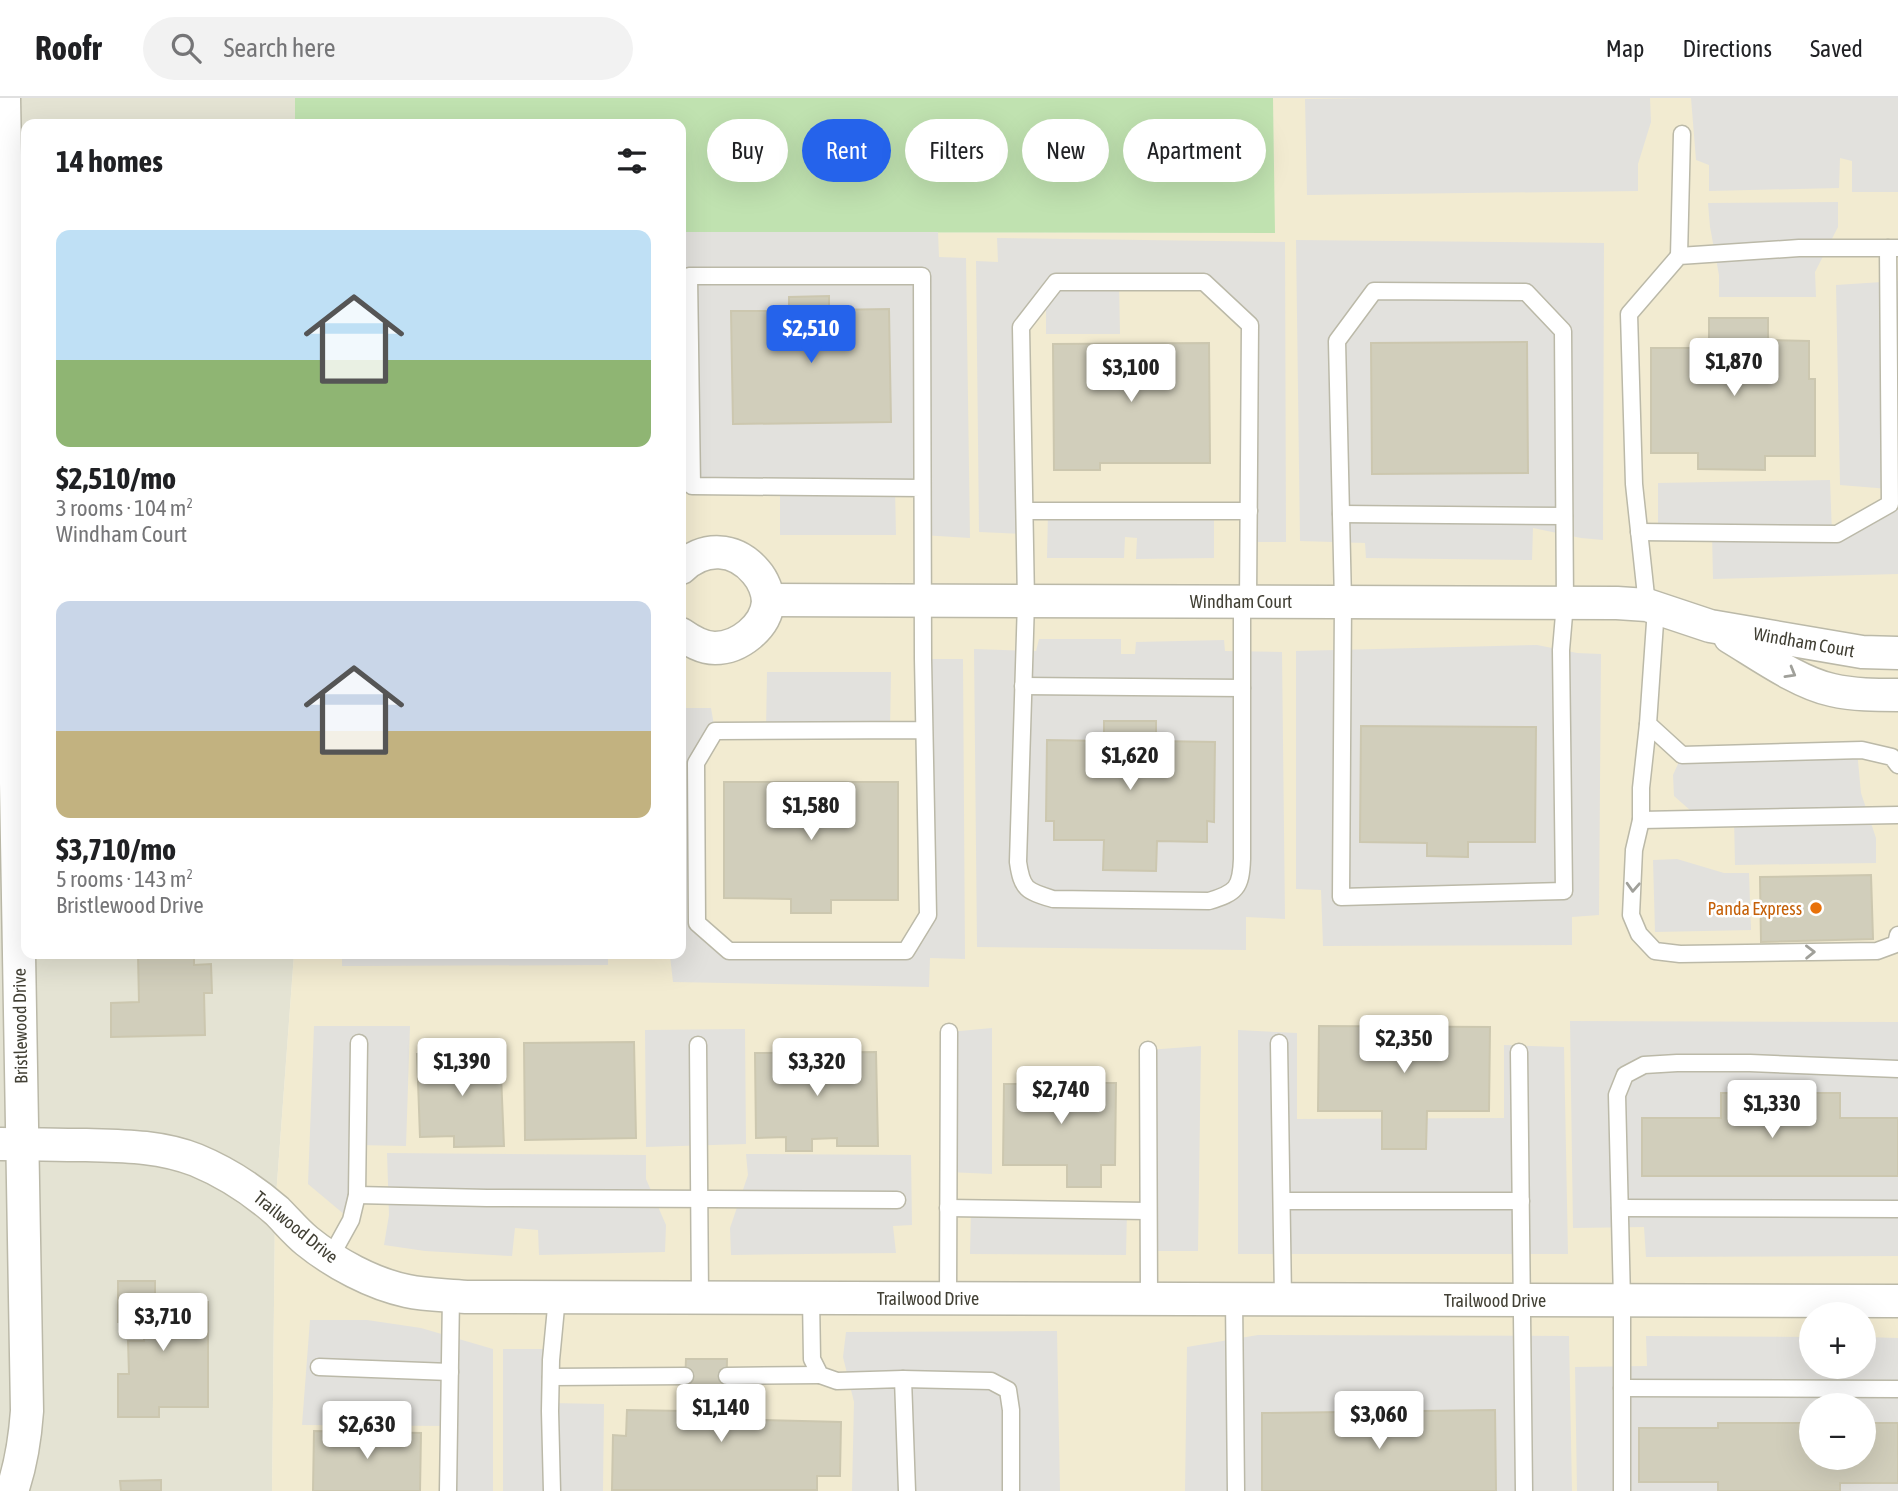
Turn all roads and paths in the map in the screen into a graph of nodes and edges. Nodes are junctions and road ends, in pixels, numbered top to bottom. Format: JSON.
{"nodes":[{"id":1,"x":4,"y":98,"type":"edge"},
{"id":2,"x":1682,"y":134,"type":"dead end"},
{"id":3,"x":1893,"y":248,"type":"edge"},
{"id":4,"x":1679,"y":256,"type":"junction"},
{"id":5,"x":922,"y":488,"type":"junction"},
{"id":6,"x":1024,"y":512,"type":"junction"},
{"id":7,"x":1249,"y":512,"type":"junction"},
{"id":8,"x":1341,"y":514,"type":"junction"},
{"id":9,"x":1564,"y":516,"type":"junction"},
{"id":10,"x":1639,"y":532,"type":"junction"},
{"id":11,"x":686,"y":564,"type":"edge"},
{"id":12,"x":6,"y":588,"type":"edge"},
{"id":13,"x":768,"y":600,"type":"junction"},
{"id":14,"x":923,"y":601,"type":"junction"},
{"id":15,"x":1026,"y":601,"type":"junction"},
{"id":16,"x":1245,"y":601,"type":"junction"},
{"id":17,"x":1343,"y":602,"type":"junction"},
{"id":18,"x":1565,"y":603,"type":"junction"},
{"id":19,"x":1651,"y":606,"type":"junction"},
{"id":20,"x":1710,"y":626,"type":"junction"},
{"id":21,"x":686,"y":637,"type":"edge"},
{"id":22,"x":1898,"y":653,"type":"edge"},
{"id":23,"x":1023,"y":686,"type":"junction"},
{"id":24,"x":1242,"y":688,"type":"junction"},
{"id":25,"x":1898,"y":695,"type":"edge"},
{"id":26,"x":1648,"y":724,"type":"junction"},
{"id":27,"x":924,"y":730,"type":"junction"},
{"id":28,"x":1898,"y":765,"type":"edge"},
{"id":29,"x":1898,"y":815,"type":"edge"},
{"id":30,"x":1641,"y":820,"type":"junction"},
{"id":31,"x":1898,"y":935,"type":"edge"},
{"id":32,"x":948,"y":1032,"type":"dead end"},
{"id":33,"x":359,"y":1044,"type":"dead end"},
{"id":34,"x":1279,"y":1044,"type":"dead end"},
{"id":35,"x":698,"y":1045,"type":"dead end"},
{"id":36,"x":1148,"y":1050,"type":"dead end"},
{"id":37,"x":1519,"y":1052,"type":"dead end"},
{"id":38,"x":1898,"y":1069,"type":"edge"},
{"id":39,"x":11,"y":1144,"type":"edge"},
{"id":40,"x":357,"y":1195,"type":"junction"},
{"id":41,"x":699,"y":1199,"type":"junction"},
{"id":42,"x":897,"y":1200,"type":"dead end"},
{"id":43,"x":1283,"y":1201,"type":"junction"},
{"id":44,"x":1521,"y":1201,"type":"junction"},
{"id":45,"x":948,"y":1208,"type":"junction"},
{"id":46,"x":1620,"y":1208,"type":"junction"},
{"id":47,"x":1898,"y":1209,"type":"edge"},
{"id":48,"x":1148,"y":1211,"type":"junction"},
{"id":49,"x":330,"y":1258,"type":"junction"},
{"id":50,"x":451,"y":1296,"type":"junction"},
{"id":51,"x":557,"y":1297,"type":"junction"},
{"id":52,"x":700,"y":1298,"type":"junction"},
{"id":53,"x":811,"y":1298,"type":"junction"},
{"id":54,"x":948,"y":1298,"type":"junction"},
{"id":55,"x":1149,"y":1299,"type":"junction"},
{"id":56,"x":1234,"y":1299,"type":"junction"},
{"id":57,"x":1283,"y":1299,"type":"junction"},
{"id":58,"x":1522,"y":1300,"type":"junction"},
{"id":59,"x":1622,"y":1300,"type":"junction"},
{"id":60,"x":1898,"y":1301,"type":"edge"},
{"id":61,"x":319,"y":1367,"type":"dead end"},
{"id":62,"x":450,"y":1372,"type":"junction"},
{"id":63,"x":820,"y":1375,"type":"junction"},
{"id":64,"x":685,"y":1376,"type":"dead end"},
{"id":65,"x":727,"y":1376,"type":"dead end"},
{"id":66,"x":551,"y":1377,"type":"junction"},
{"id":67,"x":903,"y":1379,"type":"junction"},
{"id":68,"x":1622,"y":1388,"type":"junction"},
{"id":69,"x":1898,"y":1389,"type":"edge"},
{"id":70,"x":12,"y":1491,"type":"edge"},
{"id":71,"x":448,"y":1491,"type":"edge"},
{"id":72,"x":552,"y":1491,"type":"edge"},
{"id":73,"x":906,"y":1491,"type":"edge"},
{"id":74,"x":1011,"y":1491,"type":"edge"},
{"id":75,"x":1236,"y":1491,"type":"edge"},
{"id":76,"x":1524,"y":1491,"type":"edge"},
{"id":77,"x":1622,"y":1491,"type":"edge"}],
"edges":[{"from":1,"to":12,"type":"street","name":"Bristlewood Drive"},
{"from":2,"to":4,"type":"lane"},
{"from":3,"to":4,"type":"lane"},
{"from":3,"to":10,"type":"lane"},
{"from":4,"to":10,"type":"lane"},
{"from":5,"to":5,"type":"lane"},
{"from":5,"to":14,"type":"lane"},
{"from":6,"to":7,"type":"lane"},
{"from":6,"to":7,"type":"lane"},
{"from":6,"to":15,"type":"lane"},
{"from":7,"to":16,"type":"lane"},
{"from":8,"to":9,"type":"lane"},
{"from":8,"to":9,"type":"lane"},
{"from":8,"to":17,"type":"lane"},
{"from":9,"to":18,"type":"lane"},
{"from":10,"to":19,"type":"lane"},
{"from":11,"to":13,"type":"street"},
{"from":12,"to":39,"type":"street","name":"Bristlewood Drive"},
{"from":13,"to":14,"type":"street","name":"Windham Court"},
{"from":13,"to":21,"type":"street"},
{"from":14,"to":15,"type":"street","name":"Windham Court"},
{"from":14,"to":27,"type":"lane"},
{"from":15,"to":16,"type":"street","name":"Windham Court"},
{"from":15,"to":23,"type":"lane"},
{"from":16,"to":17,"type":"street","name":"Windham Court"},
{"from":16,"to":24,"type":"lane"},
{"from":17,"to":18,"type":"street","name":"Windham Court"},
{"from":17,"to":18,"type":"lane"},
{"from":18,"to":19,"type":"street","name":"Windham Court"},
{"from":19,"to":20,"type":"street","name":"Windham Court"},
{"from":19,"to":26,"type":"lane"},
{"from":20,"to":22,"type":"street","name":"Windham Court"},
{"from":20,"to":25,"type":"street","name":"Windham Court","one_way":true},
{"from":23,"to":24,"type":"lane"},
{"from":23,"to":24,"type":"lane"},
{"from":26,"to":28,"type":"lane"},
{"from":26,"to":30,"type":"lane"},
{"from":27,"to":27,"type":"lane"},
{"from":29,"to":30,"type":"lane"},
{"from":30,"to":31,"type":"lane","one_way":true},
{"from":32,"to":45,"type":"lane"},
{"from":33,"to":40,"type":"lane"},
{"from":34,"to":43,"type":"lane"},
{"from":35,"to":41,"type":"lane"},
{"from":36,"to":48,"type":"lane"},
{"from":37,"to":44,"type":"lane"},
{"from":38,"to":46,"type":"lane"},
{"from":39,"to":49,"type":"street","name":"Trailwood Drive"},
{"from":39,"to":70,"type":"street","name":"Bristlewood Drive"},
{"from":40,"to":41,"type":"lane"},
{"from":40,"to":49,"type":"lane"},
{"from":41,"to":42,"type":"lane"},
{"from":41,"to":52,"type":"lane"},
{"from":43,"to":44,"type":"lane"},
{"from":43,"to":57,"type":"lane"},
{"from":44,"to":58,"type":"lane"},
{"from":45,"to":48,"type":"lane"},
{"from":45,"to":54,"type":"lane"},
{"from":46,"to":47,"type":"lane"},
{"from":46,"to":59,"type":"lane"},
{"from":48,"to":55,"type":"lane"},
{"from":49,"to":50,"type":"street","name":"Trailwood Drive"},
{"from":50,"to":51,"type":"street","name":"Trailwood Drive"},
{"from":50,"to":62,"type":"lane"},
{"from":51,"to":52,"type":"street","name":"Trailwood Drive"},
{"from":51,"to":66,"type":"lane"},
{"from":52,"to":53,"type":"street","name":"Trailwood Drive"},
{"from":53,"to":54,"type":"street","name":"Trailwood Drive"},
{"from":53,"to":63,"type":"lane"},
{"from":54,"to":55,"type":"street","name":"Trailwood Drive"},
{"from":55,"to":56,"type":"street","name":"Trailwood Drive"},
{"from":56,"to":57,"type":"street","name":"Trailwood Drive"},
{"from":56,"to":75,"type":"lane"},
{"from":57,"to":58,"type":"street","name":"Trailwood Drive"},
{"from":58,"to":59,"type":"street","name":"Trailwood Drive"},
{"from":58,"to":76,"type":"lane"},
{"from":59,"to":60,"type":"street","name":"Trailwood Drive"},
{"from":59,"to":68,"type":"lane"},
{"from":61,"to":62,"type":"lane"},
{"from":62,"to":71,"type":"lane"},
{"from":63,"to":65,"type":"lane"},
{"from":63,"to":67,"type":"lane"},
{"from":64,"to":66,"type":"lane"},
{"from":66,"to":72,"type":"lane"},
{"from":67,"to":73,"type":"lane"},
{"from":67,"to":74,"type":"lane"},
{"from":68,"to":69,"type":"lane"},
{"from":68,"to":77,"type":"lane"}]}
